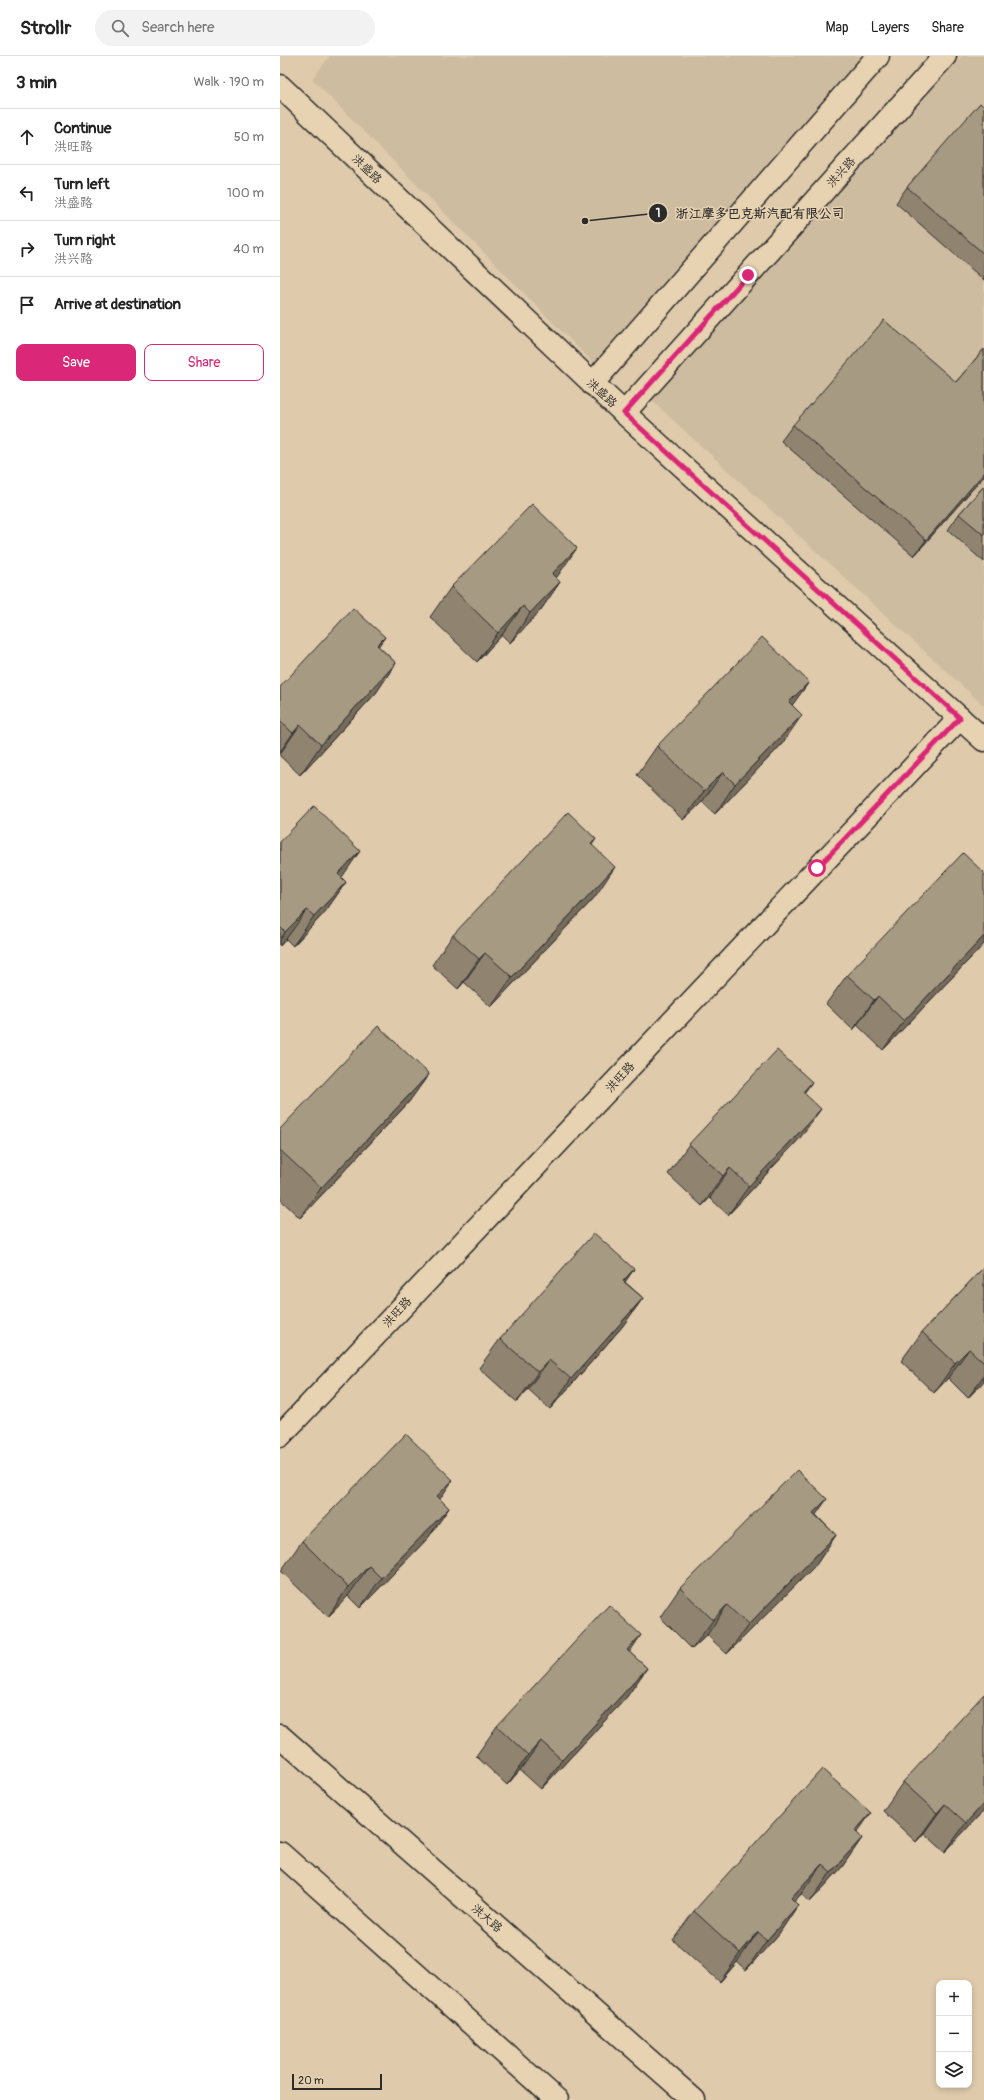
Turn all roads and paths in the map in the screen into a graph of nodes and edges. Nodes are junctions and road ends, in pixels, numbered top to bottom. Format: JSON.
{"nodes":[{"id":1,"x":878,"y":56,"type":"edge"},
{"id":2,"x":945,"y":56,"type":"edge"},
{"id":3,"x":280,"y":86,"type":"edge"},
{"id":4,"x":592,"y":384,"type":"junction"},
{"id":5,"x":624,"y":413,"type":"junction"},
{"id":6,"x":960,"y":718,"type":"junction"},
{"id":7,"x":984,"y":740,"type":"edge"},
{"id":8,"x":280,"y":1436,"type":"edge"},
{"id":9,"x":280,"y":1736,"type":"edge"},
{"id":10,"x":280,"y":1853,"type":"edge"},
{"id":11,"x":557,"y":2100,"type":"edge"},
{"id":12,"x":694,"y":2100,"type":"edge"}],
"edges":[{"from":1,"to":4,"type":"street"},
{"from":2,"to":5,"type":"street","name":"洪兴路"},
{"from":3,"to":4,"type":"street","name":"洪盛路"},
{"from":4,"to":5,"type":"street","name":"洪盛路"},
{"from":5,"to":6,"type":"street","name":"洪盛路"},
{"from":6,"to":7,"type":"street","name":"洪盛路"},
{"from":6,"to":8,"type":"street","name":"洪旺路"},
{"from":9,"to":12,"type":"street","name":"洪大路"},
{"from":10,"to":11,"type":"street"}]}
